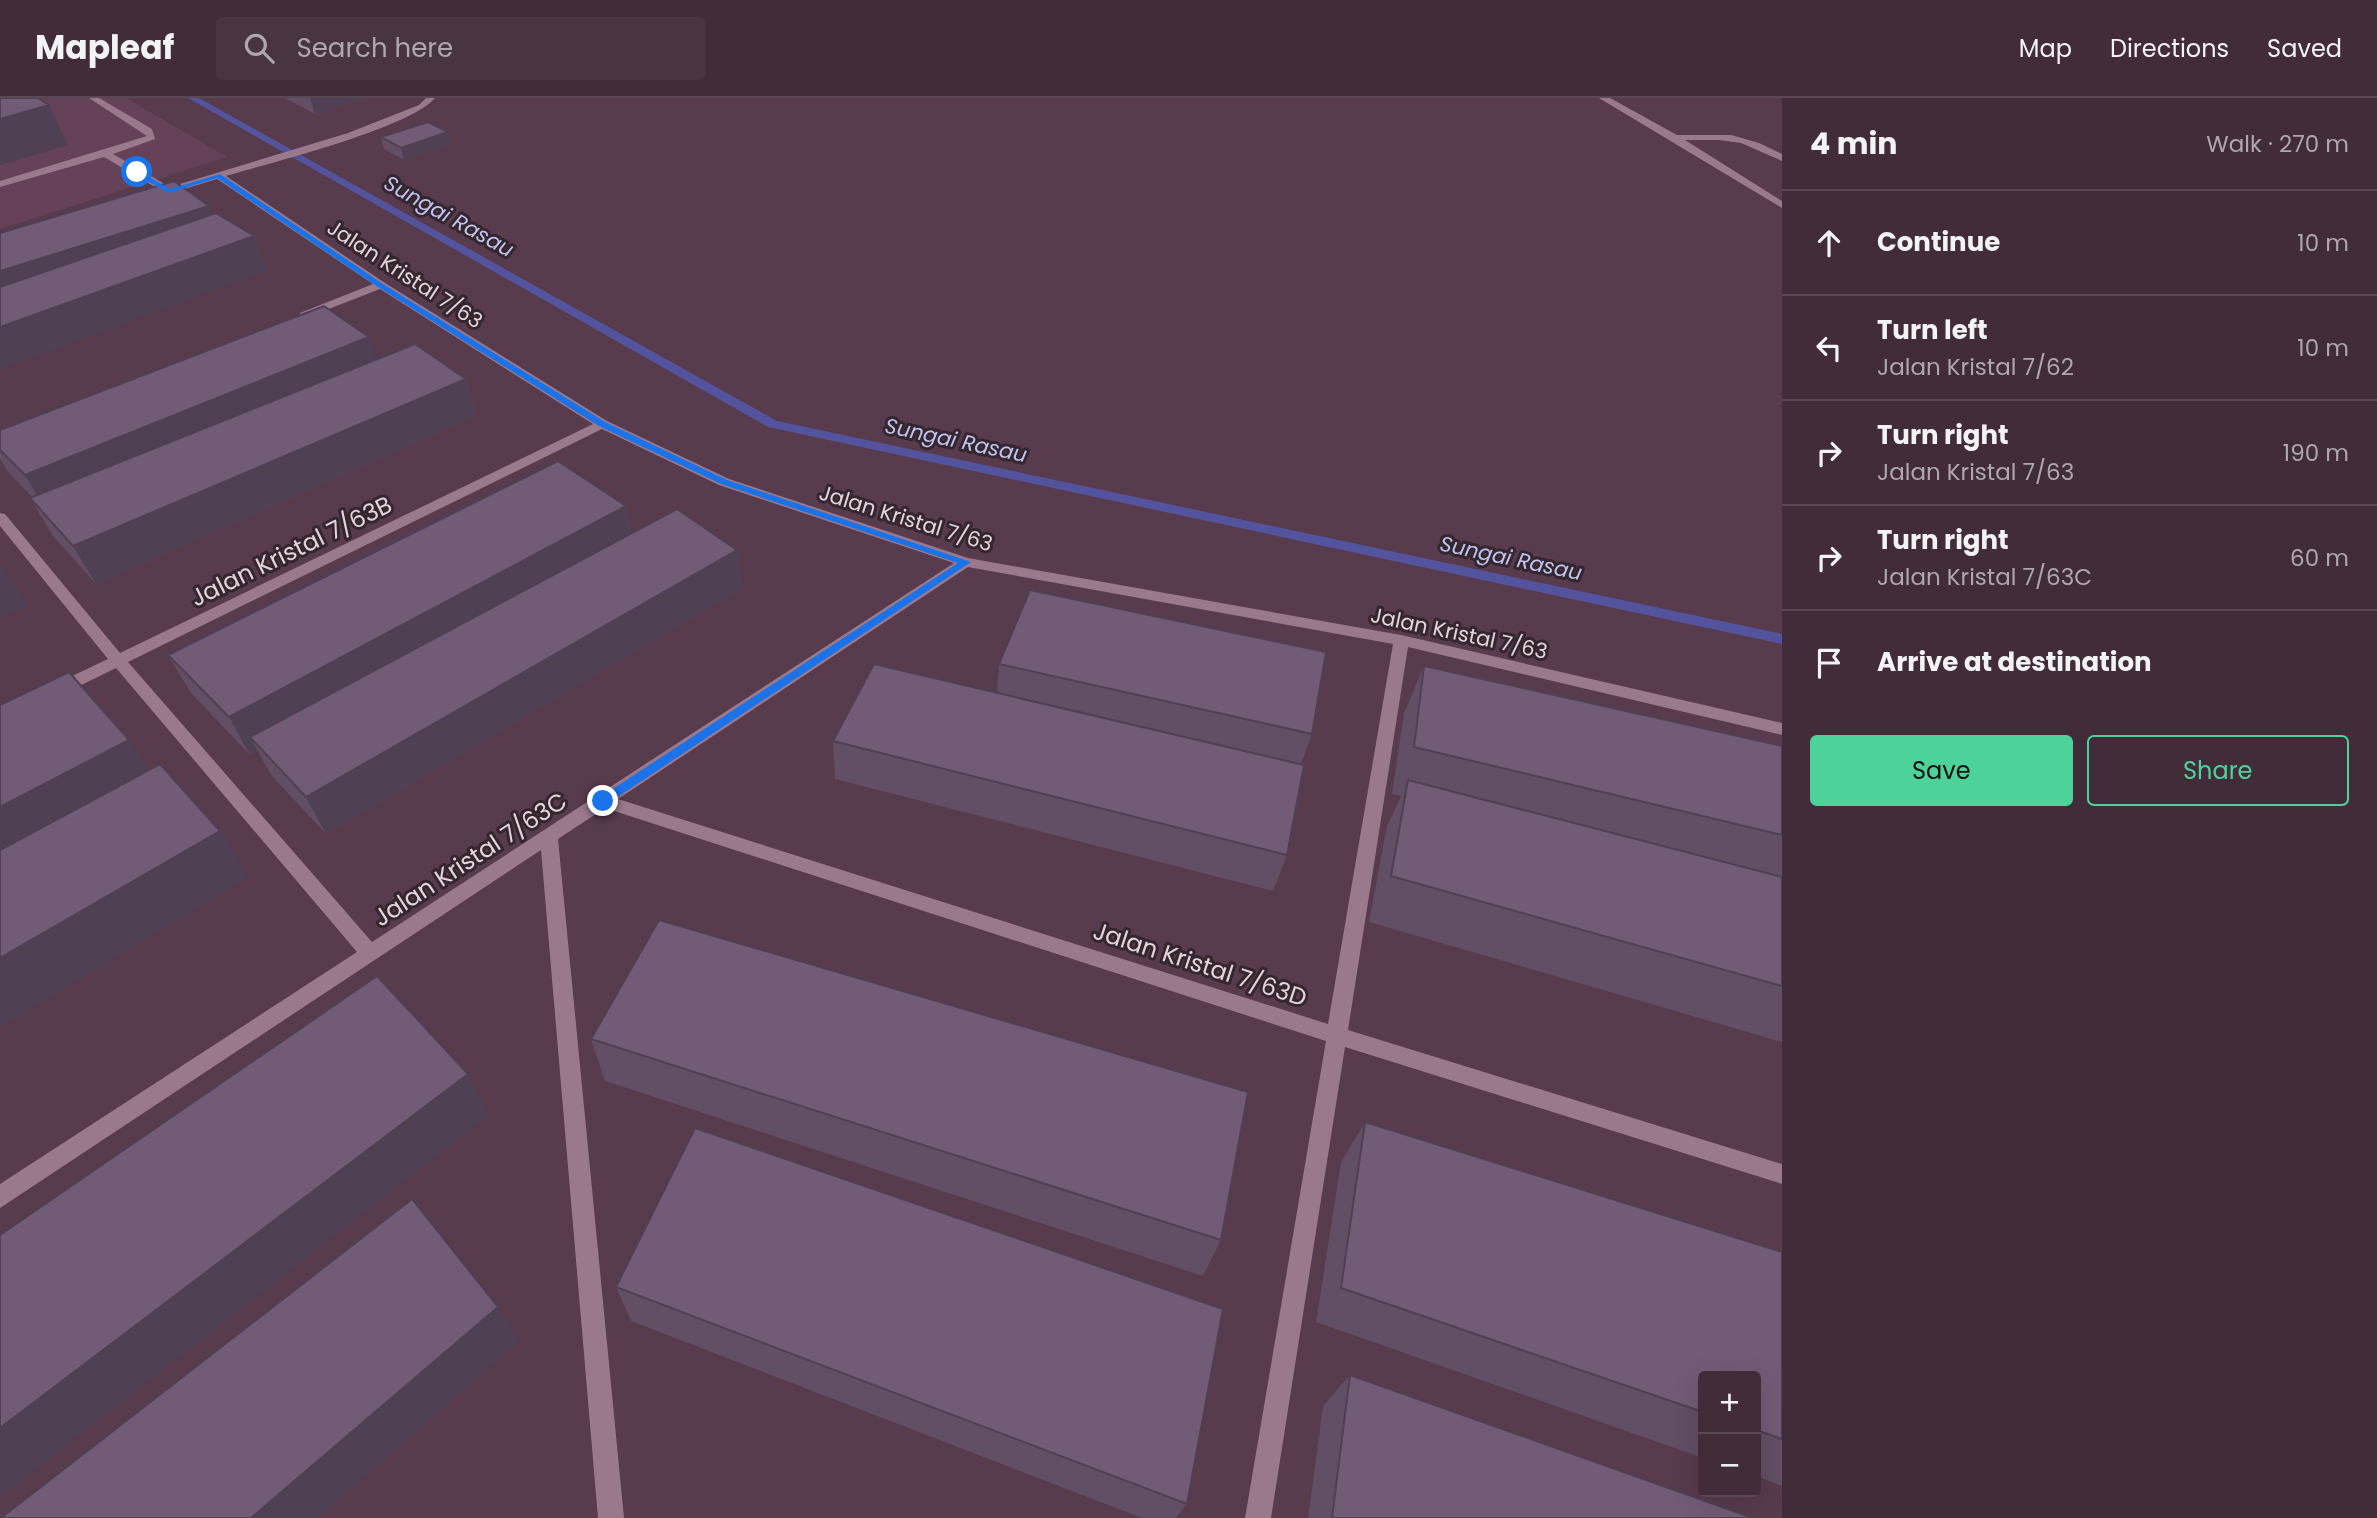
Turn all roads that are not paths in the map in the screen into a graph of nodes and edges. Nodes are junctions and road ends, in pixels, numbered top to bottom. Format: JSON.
{"nodes":[{"id":1,"x":93,"y":98,"type":"edge"},
{"id":2,"x":431,"y":98,"type":"edge"},
{"id":3,"x":1603,"y":98,"type":"edge"},
{"id":4,"x":1676,"y":138,"type":"junction"},
{"id":5,"x":105,"y":153,"type":"junction"},
{"id":6,"x":1782,"y":158,"type":"edge"},
{"id":7,"x":218,"y":176,"type":"junction"},
{"id":8,"x":0,"y":184,"type":"edge"},
{"id":9,"x":169,"y":191,"type":"junction"},
{"id":10,"x":144,"y":199,"type":"edge"},
{"id":11,"x":1782,"y":205,"type":"edge"},
{"id":12,"x":380,"y":285,"type":"junction"},
{"id":13,"x":292,"y":320,"type":"edge"},
{"id":14,"x":602,"y":424,"type":"junction"},
{"id":15,"x":0,"y":517,"type":"edge"},
{"id":16,"x":966,"y":562,"type":"junction"},
{"id":17,"x":1402,"y":640,"type":"junction"},
{"id":18,"x":118,"y":660,"type":"junction"},
{"id":19,"x":47,"y":695,"type":"edge"},
{"id":20,"x":1782,"y":729,"type":"edge"},
{"id":21,"x":603,"y":801,"type":"junction"},
{"id":22,"x":549,"y":836,"type":"junction"},
{"id":23,"x":371,"y":954,"type":"junction"},
{"id":24,"x":1338,"y":1036,"type":"junction"},
{"id":25,"x":1782,"y":1174,"type":"edge"},
{"id":26,"x":0,"y":1198,"type":"edge"},
{"id":27,"x":611,"y":1518,"type":"edge"},
{"id":28,"x":1258,"y":1518,"type":"edge"}],
"edges":[{"from":1,"to":5,"type":"street"},
{"from":2,"to":7,"type":"street"},
{"from":3,"to":4,"type":"street"},
{"from":4,"to":6,"type":"street"},
{"from":4,"to":11,"type":"street"},
{"from":5,"to":8,"type":"street"},
{"from":5,"to":9,"type":"street"},
{"from":7,"to":9,"type":"street"},
{"from":7,"to":12,"type":"street","name":"Jalan Kristal 7/63"},
{"from":9,"to":10,"type":"street"},
{"from":12,"to":13,"type":"street"},
{"from":12,"to":14,"type":"street","name":"Jalan Kristal 7/63"},
{"from":14,"to":16,"type":"street","name":"Jalan Kristal 7/63"},
{"from":14,"to":18,"type":"street","name":"Jalan Kristal 7/63B"},
{"from":15,"to":18,"type":"street"},
{"from":16,"to":17,"type":"street","name":"Jalan Kristal 7/63"},
{"from":16,"to":21,"type":"street","name":"Jalan Kristal 7/63C"},
{"from":17,"to":20,"type":"street","name":"Jalan Kristal 7/63"},
{"from":17,"to":24,"type":"street"},
{"from":18,"to":19,"type":"street","name":"Jalan Kristal 7/63B"},
{"from":18,"to":23,"type":"street"},
{"from":21,"to":22,"type":"street","name":"Jalan Kristal 7/63C"},
{"from":21,"to":24,"type":"street","name":"Jalan Kristal 7/63D"},
{"from":22,"to":23,"type":"street","name":"Jalan Kristal 7/63C"},
{"from":22,"to":27,"type":"street"},
{"from":23,"to":26,"type":"street","name":"Jalan Kristal 7/63C"},
{"from":24,"to":25,"type":"street","name":"Jalan Kristal 7/63D"},
{"from":24,"to":28,"type":"street"}]}
